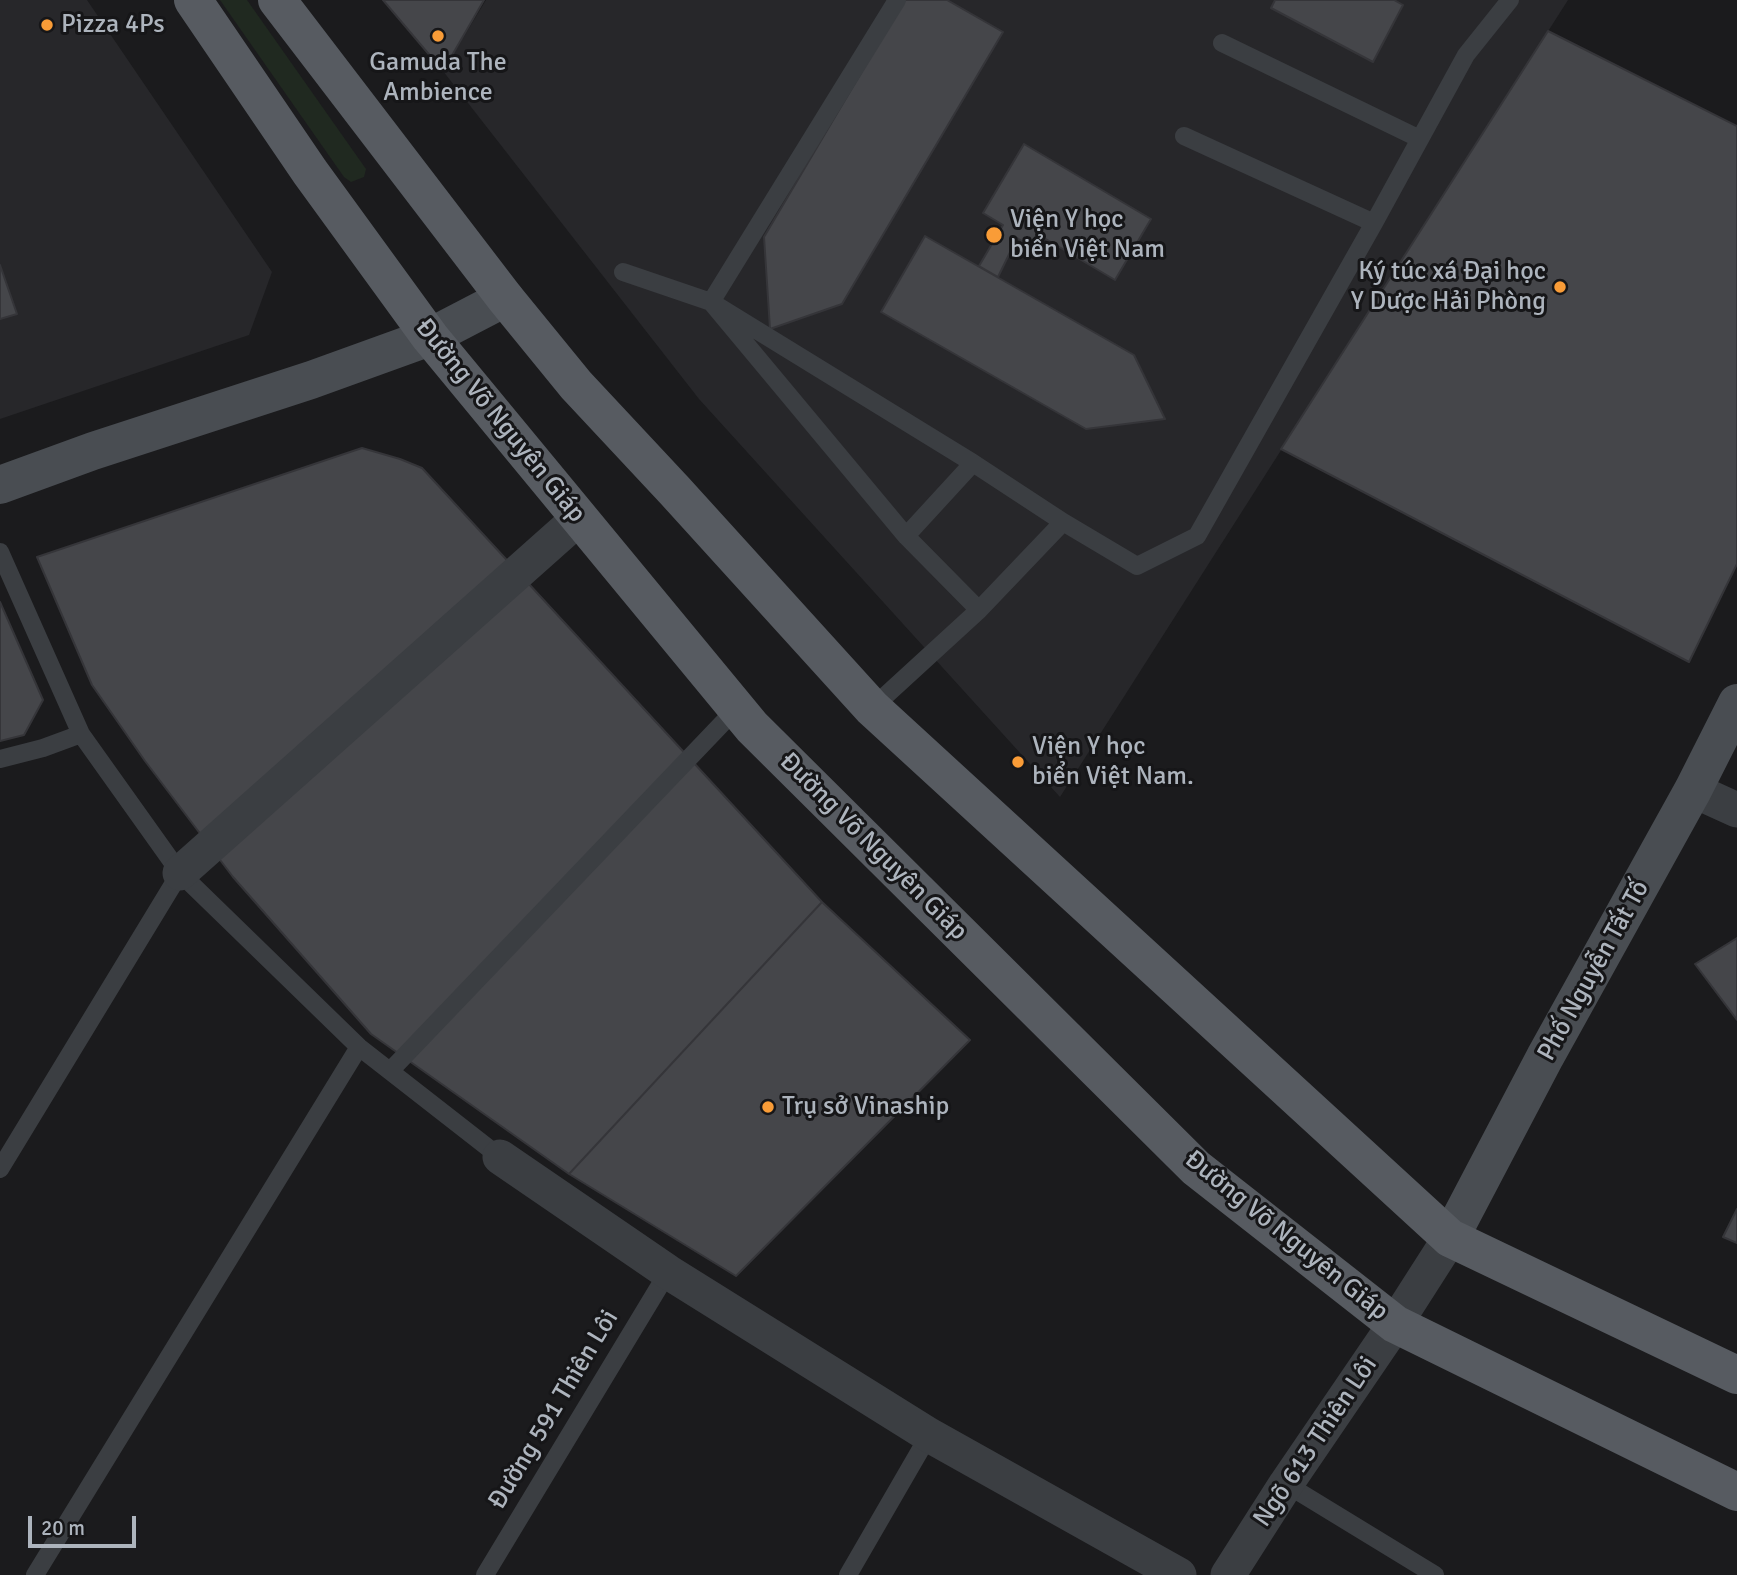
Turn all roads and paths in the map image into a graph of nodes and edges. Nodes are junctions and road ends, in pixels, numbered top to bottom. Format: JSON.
{"nodes":[{"id":1,"x":193,"y":0,"type":"edge"},
{"id":2,"x":277,"y":0,"type":"edge"},
{"id":3,"x":897,"y":0,"type":"edge"},
{"id":4,"x":1510,"y":0,"type":"edge"},
{"id":5,"x":1223,"y":43,"type":"dead end"},
{"id":6,"x":1184,"y":136,"type":"dead end"},
{"id":7,"x":1420,"y":139,"type":"junction"},
{"id":8,"x":1374,"y":223,"type":"junction"},
{"id":9,"x":623,"y":272,"type":"dead end"},
{"id":10,"x":505,"y":298,"type":"junction"},
{"id":11,"x":711,"y":302,"type":"junction"},
{"id":12,"x":430,"y":337,"type":"junction"},
{"id":13,"x":974,"y":463,"type":"junction"},
{"id":14,"x":0,"y":485,"type":"edge"},
{"id":15,"x":579,"y":518,"type":"junction"},
{"id":16,"x":1063,"y":522,"type":"junction"},
{"id":17,"x":906,"y":536,"type":"junction"},
{"id":18,"x":0,"y":552,"type":"edge"},
{"id":19,"x":979,"y":610,"type":"junction"},
{"id":20,"x":1737,"y":703,"type":"edge"},
{"id":21,"x":737,"y":708,"type":"junction"},
{"id":22,"x":872,"y":708,"type":"junction"},
{"id":23,"x":81,"y":734,"type":"junction"},
{"id":24,"x":0,"y":759,"type":"edge"},
{"id":25,"x":1693,"y":790,"type":"junction"},
{"id":26,"x":1737,"y":810,"type":"edge"},
{"id":27,"x":180,"y":873,"type":"junction"},
{"id":28,"x":359,"y":1047,"type":"junction"},
{"id":29,"x":390,"y":1071,"type":"junction"},
{"id":30,"x":500,"y":1157,"type":"joint"},
{"id":31,"x":0,"y":1169,"type":"edge"},
{"id":32,"x":1450,"y":1238,"type":"junction"},
{"id":33,"x":668,"y":1272,"type":"junction"},
{"id":34,"x":1395,"y":1324,"type":"junction"},
{"id":35,"x":1737,"y":1375,"type":"edge"},
{"id":36,"x":929,"y":1435,"type":"junction"},
{"id":37,"x":1286,"y":1484,"type":"junction"},
{"id":38,"x":1737,"y":1492,"type":"edge"},
{"id":39,"x":35,"y":1575,"type":"edge"},
{"id":40,"x":485,"y":1575,"type":"edge"},
{"id":41,"x":848,"y":1575,"type":"edge"},
{"id":42,"x":1179,"y":1575,"type":"edge"},
{"id":43,"x":1228,"y":1575,"type":"edge"},
{"id":44,"x":1435,"y":1575,"type":"edge"}],
"edges":[{"from":1,"to":12,"type":"main road","name":"Đường Võ Nguyên Giáp"},
{"from":2,"to":10,"type":"main road"},
{"from":3,"to":11,"type":"lane"},
{"from":4,"to":7,"type":"lane"},
{"from":5,"to":7,"type":"lane"},
{"from":6,"to":8,"type":"lane"},
{"from":7,"to":8,"type":"lane"},
{"from":8,"to":16,"type":"lane"},
{"from":9,"to":11,"type":"lane"},
{"from":10,"to":12,"type":"street"},
{"from":10,"to":22,"type":"main road"},
{"from":11,"to":13,"type":"lane"},
{"from":11,"to":17,"type":"lane"},
{"from":12,"to":14,"type":"street"},
{"from":12,"to":15,"type":"main road","name":"Đường Võ Nguyên Giáp"},
{"from":13,"to":16,"type":"lane"},
{"from":13,"to":17,"type":"lane"},
{"from":15,"to":21,"type":"main road","name":"Đường Võ Nguyên Giáp"},
{"from":15,"to":27,"type":"street"},
{"from":16,"to":19,"type":"lane"},
{"from":17,"to":19,"type":"lane"},
{"from":18,"to":23,"type":"lane"},
{"from":19,"to":22,"type":"lane"},
{"from":20,"to":25,"type":"street","name":"Phố Nguyễn Tất Tố"},
{"from":21,"to":29,"type":"lane"},
{"from":21,"to":34,"type":"main road","name":"Đường Võ Nguyên Giáp"},
{"from":22,"to":32,"type":"main road"},
{"from":23,"to":24,"type":"lane"},
{"from":23,"to":27,"type":"lane"},
{"from":25,"to":26,"type":"street"},
{"from":25,"to":32,"type":"street","name":"Phố Nguyễn Tất Tố"},
{"from":27,"to":28,"type":"lane"},
{"from":27,"to":31,"type":"lane"},
{"from":28,"to":29,"type":"lane"},
{"from":28,"to":39,"type":"lane"},
{"from":29,"to":30,"type":"lane"},
{"from":30,"to":33,"type":"street"},
{"from":32,"to":34,"type":"street","name":"Ngõ 613 Thiên Lôi"},
{"from":32,"to":35,"type":"main road"},
{"from":33,"to":36,"type":"street"},
{"from":33,"to":40,"type":"lane","name":"Đường 591 Thiên Lôi"},
{"from":34,"to":37,"type":"street","name":"Ngõ 613 Thiên Lôi"},
{"from":34,"to":38,"type":"main road","name":"Đường Võ Nguyên Giáp"},
{"from":36,"to":41,"type":"lane"},
{"from":36,"to":42,"type":"street"},
{"from":37,"to":43,"type":"street","name":"Ngõ 613 Thiên Lôi"},
{"from":37,"to":44,"type":"lane"}]}
